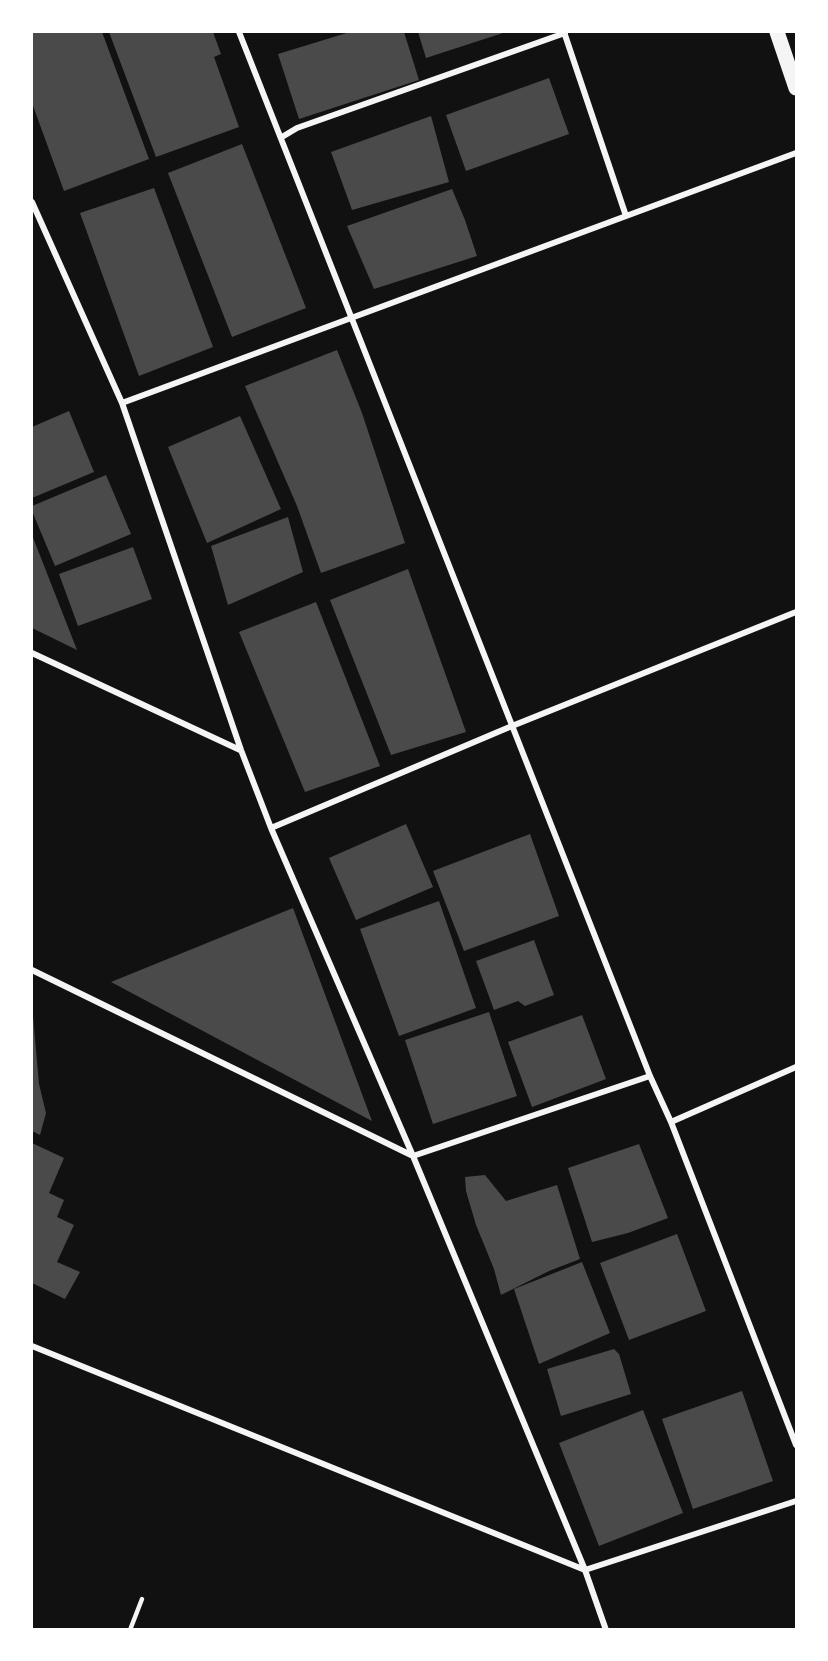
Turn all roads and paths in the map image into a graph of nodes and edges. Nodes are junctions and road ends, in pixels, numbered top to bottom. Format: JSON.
{"nodes":[{"id":1,"x":239,"y":32,"type":"edge"},
{"id":2,"x":564,"y":32,"type":"edge"},
{"id":3,"x":777,"y":32,"type":"edge"},
{"id":4,"x":796,"y":88,"type":"edge"},
{"id":5,"x":282,"y":137,"type":"junction"},
{"id":6,"x":796,"y":153,"type":"edge"},
{"id":7,"x":32,"y":202,"type":"edge"},
{"id":8,"x":626,"y":216,"type":"junction"},
{"id":9,"x":351,"y":317,"type":"junction"},
{"id":10,"x":122,"y":404,"type":"junction"},
{"id":11,"x":796,"y":612,"type":"edge"},
{"id":12,"x":32,"y":653,"type":"edge"},
{"id":13,"x":512,"y":726,"type":"junction"},
{"id":14,"x":241,"y":750,"type":"junction"},
{"id":15,"x":271,"y":828,"type":"junction"},
{"id":16,"x":32,"y":970,"type":"edge"},
{"id":17,"x":796,"y":1067,"type":"edge"},
{"id":18,"x":650,"y":1076,"type":"junction"},
{"id":19,"x":671,"y":1122,"type":"junction"},
{"id":20,"x":413,"y":1156,"type":"junction"},
{"id":21,"x":32,"y":1346,"type":"edge"},
{"id":22,"x":796,"y":1445,"type":"edge"},
{"id":23,"x":796,"y":1501,"type":"edge"},
{"id":24,"x":585,"y":1570,"type":"junction"},
{"id":25,"x":142,"y":1599,"type":"dead end"},
{"id":26,"x":130,"y":1629,"type":"edge"},
{"id":27,"x":606,"y":1629,"type":"edge"}],
"edges":[{"from":1,"to":5,"type":"street"},
{"from":2,"to":5,"type":"street"},
{"from":2,"to":8,"type":"street"},
{"from":3,"to":4,"type":"main road"},
{"from":5,"to":9,"type":"street"},
{"from":6,"to":8,"type":"street"},
{"from":7,"to":10,"type":"street"},
{"from":8,"to":9,"type":"street"},
{"from":9,"to":10,"type":"street"},
{"from":9,"to":13,"type":"street"},
{"from":10,"to":14,"type":"street"},
{"from":11,"to":13,"type":"street"},
{"from":12,"to":14,"type":"street"},
{"from":13,"to":15,"type":"street"},
{"from":13,"to":18,"type":"street"},
{"from":14,"to":15,"type":"street"},
{"from":15,"to":20,"type":"street"},
{"from":16,"to":20,"type":"street"},
{"from":17,"to":19,"type":"street"},
{"from":18,"to":19,"type":"street"},
{"from":18,"to":20,"type":"street"},
{"from":19,"to":22,"type":"street"},
{"from":20,"to":24,"type":"street"},
{"from":21,"to":24,"type":"street"},
{"from":23,"to":24,"type":"street"},
{"from":24,"to":27,"type":"street"},
{"from":25,"to":26,"type":"lane"}]}
